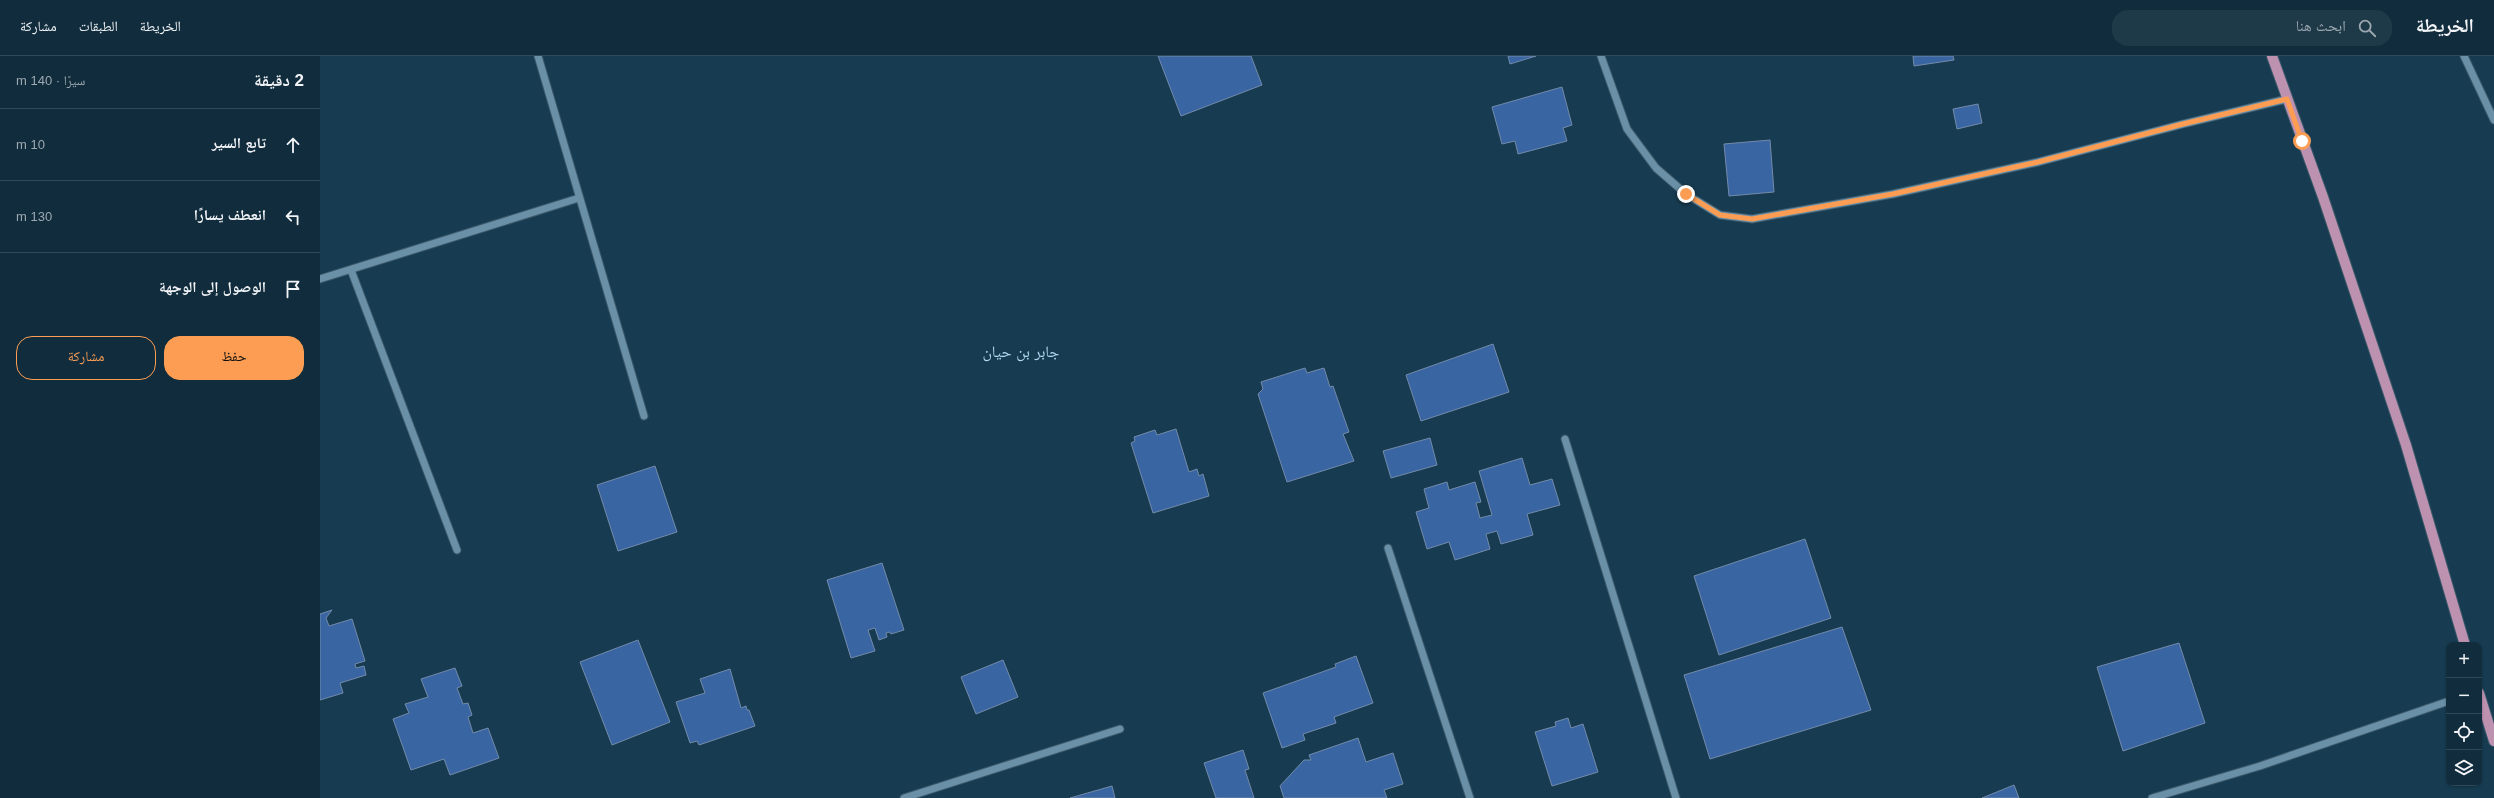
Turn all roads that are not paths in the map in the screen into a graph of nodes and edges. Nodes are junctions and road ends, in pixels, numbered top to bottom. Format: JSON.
{"nodes":[{"id":1,"x":538,"y":56,"type":"edge"},
{"id":2,"x":1601,"y":56,"type":"edge"},
{"id":3,"x":2272,"y":56,"type":"edge"},
{"id":4,"x":2464,"y":56,"type":"edge"},
{"id":5,"x":2287,"y":99,"type":"junction"},
{"id":6,"x":2494,"y":120,"type":"edge"},
{"id":7,"x":579,"y":198,"type":"junction"},
{"id":8,"x":351,"y":270,"type":"junction"},
{"id":9,"x":320,"y":279,"type":"edge"},
{"id":10,"x":644,"y":416,"type":"dead end"},
{"id":11,"x":1565,"y":439,"type":"dead end"},
{"id":12,"x":1388,"y":548,"type":"dead end"},
{"id":13,"x":457,"y":550,"type":"dead end"},
{"id":14,"x":2464,"y":642,"type":"edge"},
{"id":15,"x":2446,"y":702,"type":"edge"},
{"id":16,"x":2482,"y":703,"type":"edge"},
{"id":17,"x":1120,"y":729,"type":"dead end"},
{"id":18,"x":2494,"y":741,"type":"edge"},
{"id":19,"x":904,"y":798,"type":"edge"},
{"id":20,"x":1470,"y":798,"type":"edge"},
{"id":21,"x":1676,"y":798,"type":"edge"},
{"id":22,"x":2152,"y":798,"type":"edge"}],
"edges":[{"from":1,"to":7,"type":"street"},
{"from":2,"to":5,"type":"street"},
{"from":3,"to":5,"type":"main road"},
{"from":4,"to":6,"type":"street"},
{"from":5,"to":14,"type":"main road"},
{"from":7,"to":8,"type":"street"},
{"from":7,"to":10,"type":"street"},
{"from":8,"to":9,"type":"street"},
{"from":8,"to":13,"type":"street"},
{"from":11,"to":21,"type":"street"},
{"from":12,"to":20,"type":"street"},
{"from":15,"to":22,"type":"street"},
{"from":16,"to":18,"type":"main road"},
{"from":17,"to":19,"type":"street"}]}
